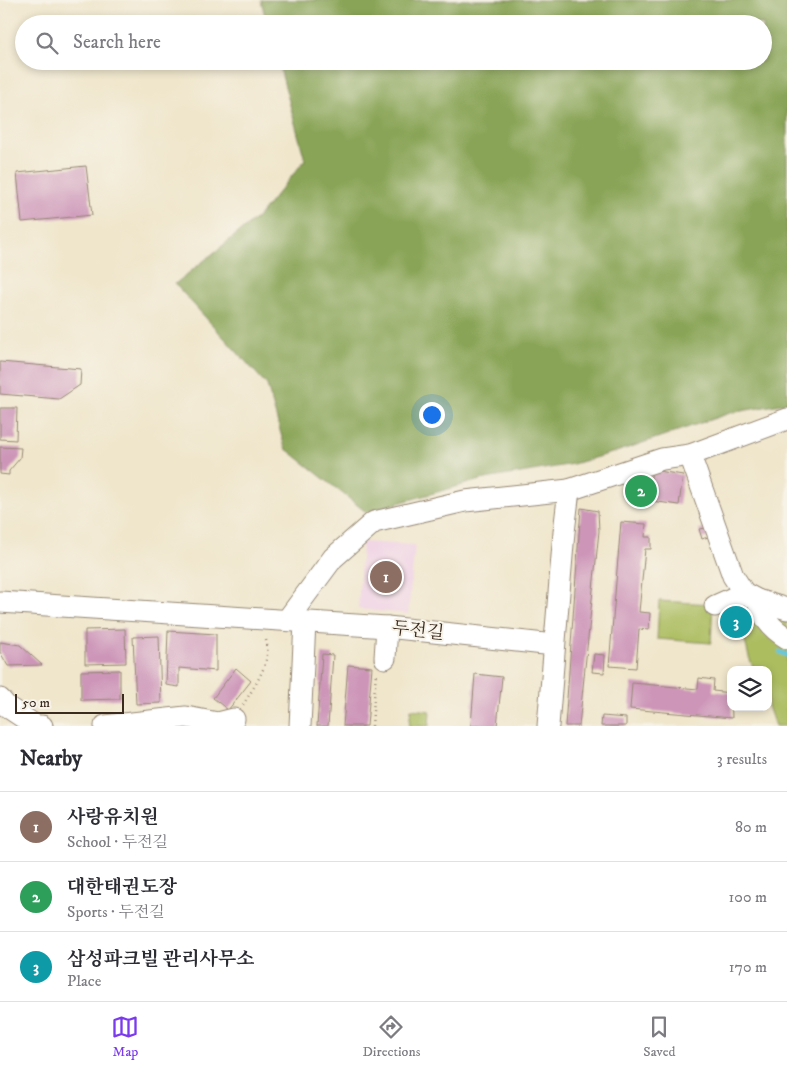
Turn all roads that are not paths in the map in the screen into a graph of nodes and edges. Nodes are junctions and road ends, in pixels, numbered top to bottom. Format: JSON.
{"nodes":[{"id":1,"x":787,"y":419,"type":"edge"},
{"id":2,"x":690,"y":455,"type":"junction"},
{"id":3,"x":569,"y":490,"type":"junction"},
{"id":4,"x":750,"y":597,"type":"junction"},
{"id":5,"x":0,"y":602,"type":"edge"},
{"id":6,"x":715,"y":606,"type":"dead end"},
{"id":7,"x":787,"y":609,"type":"edge"},
{"id":8,"x":296,"y":621,"type":"junction"},
{"id":9,"x":387,"y":627,"type":"junction"},
{"id":10,"x":787,"y":638,"type":"edge"},
{"id":11,"x":554,"y":645,"type":"junction"},
{"id":12,"x":381,"y":663,"type":"road end"},
{"id":13,"x":0,"y":699,"type":"edge"},
{"id":14,"x":226,"y":721,"type":"road end"},
{"id":15,"x":151,"y":724,"type":"edge"},
{"id":16,"x":42,"y":726,"type":"edge"},
{"id":17,"x":105,"y":726,"type":"edge"},
{"id":18,"x":300,"y":726,"type":"edge"},
{"id":19,"x":548,"y":726,"type":"edge"}],
"edges":[{"from":1,"to":2,"type":"street"},
{"from":2,"to":3,"type":"street"},
{"from":2,"to":4,"type":"street"},
{"from":3,"to":8,"type":"street"},
{"from":3,"to":11,"type":"street"},
{"from":4,"to":6,"type":"street"},
{"from":4,"to":7,"type":"street"},
{"from":4,"to":10,"type":"street"},
{"from":5,"to":8,"type":"street","name":"두전길"},
{"from":8,"to":9,"type":"street","name":"두전길"},
{"from":8,"to":18,"type":"street"},
{"from":9,"to":11,"type":"street","name":"두전길"},
{"from":9,"to":12,"type":"street"},
{"from":11,"to":19,"type":"street"},
{"from":13,"to":16,"type":"street"},
{"from":14,"to":15,"type":"street"},
{"from":15,"to":17,"type":"street"}]}
